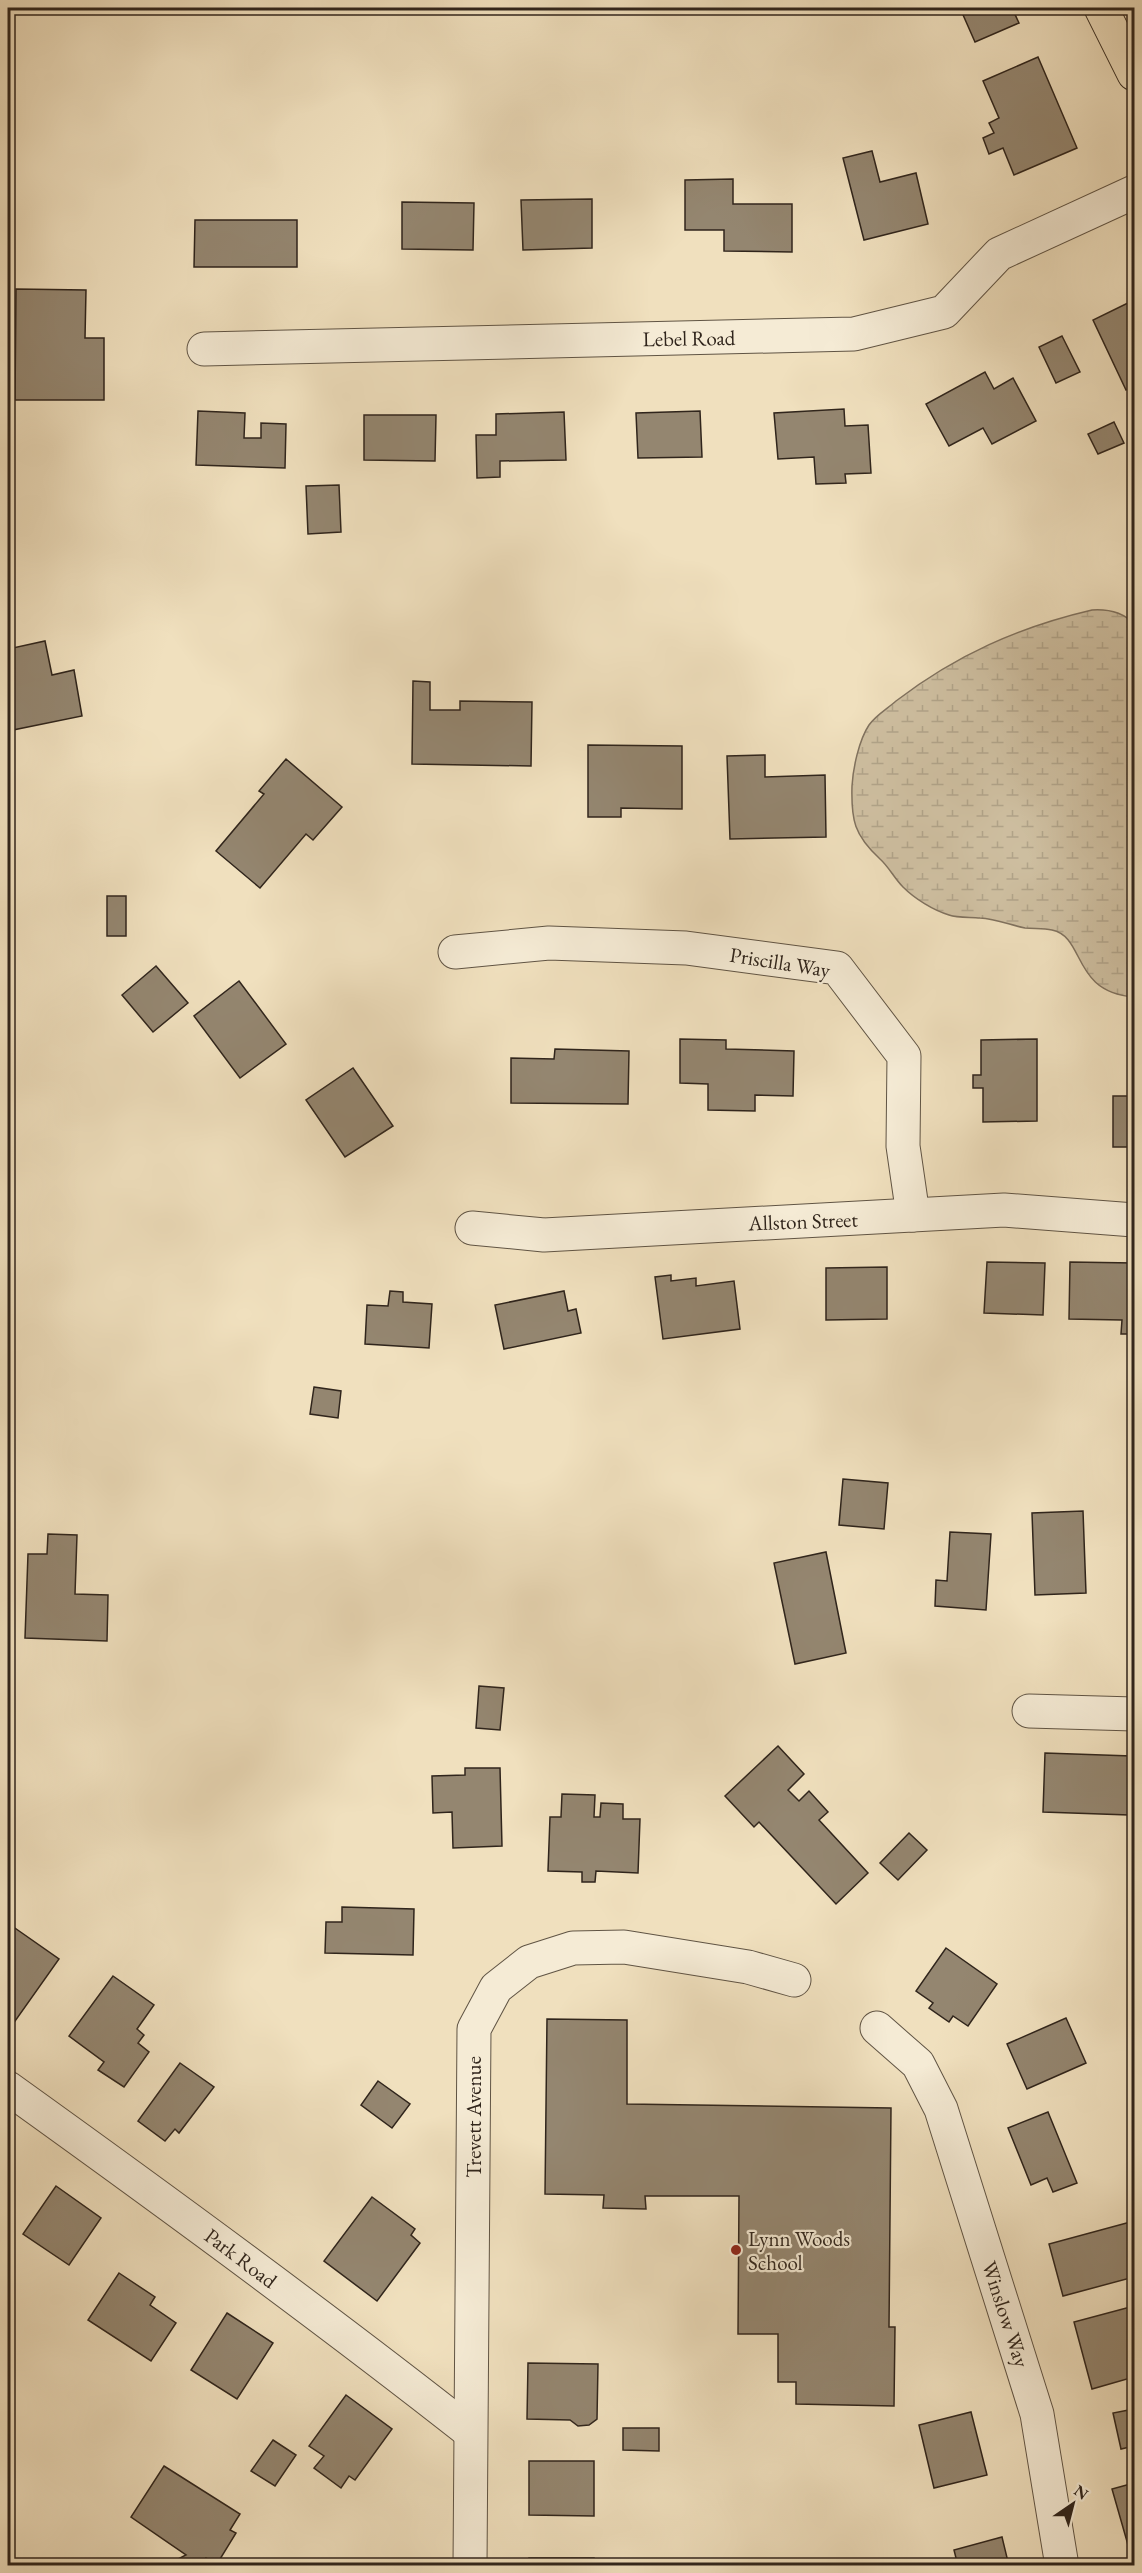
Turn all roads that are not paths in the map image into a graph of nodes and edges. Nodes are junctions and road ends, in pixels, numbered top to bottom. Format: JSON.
{"nodes":[{"id":1,"x":1101,"y":8,"type":"edge"},
{"id":2,"x":1134,"y":74,"type":"edge"},
{"id":3,"x":1134,"y":192,"type":"edge"},
{"id":4,"x":204,"y":349,"type":"dead end"},
{"id":5,"x":455,"y":952,"type":"dead end"},
{"id":6,"x":913,"y":1215,"type":"junction"},
{"id":7,"x":1134,"y":1220,"type":"edge"},
{"id":8,"x":472,"y":1228,"type":"dead end"},
{"id":9,"x":1029,"y":1711,"type":"dead end"},
{"id":10,"x":1134,"y":1714,"type":"edge"},
{"id":11,"x":794,"y":1980,"type":"dead end"},
{"id":12,"x":878,"y":2028,"type":"dead end"},
{"id":13,"x":8,"y":2088,"type":"edge"},
{"id":14,"x":470,"y":2432,"type":"junction"},
{"id":15,"x":471,"y":2565,"type":"edge"},
{"id":16,"x":1062,"y":2565,"type":"edge"}],
"edges":[{"from":1,"to":2,"type":"main road"},
{"from":3,"to":4,"type":"street","name":"Lebel Road"},
{"from":5,"to":6,"type":"street","name":"Priscilla Way"},
{"from":6,"to":7,"type":"street","name":"Allston Street"},
{"from":6,"to":8,"type":"street","name":"Allston Street"},
{"from":9,"to":10,"type":"street"},
{"from":11,"to":14,"type":"street","name":"Trevett Avenue"},
{"from":12,"to":16,"type":"street","name":"Winslow Way"},
{"from":13,"to":14,"type":"street","name":"Park Road"},
{"from":14,"to":15,"type":"street","name":"Trevett Avenue"}]}
